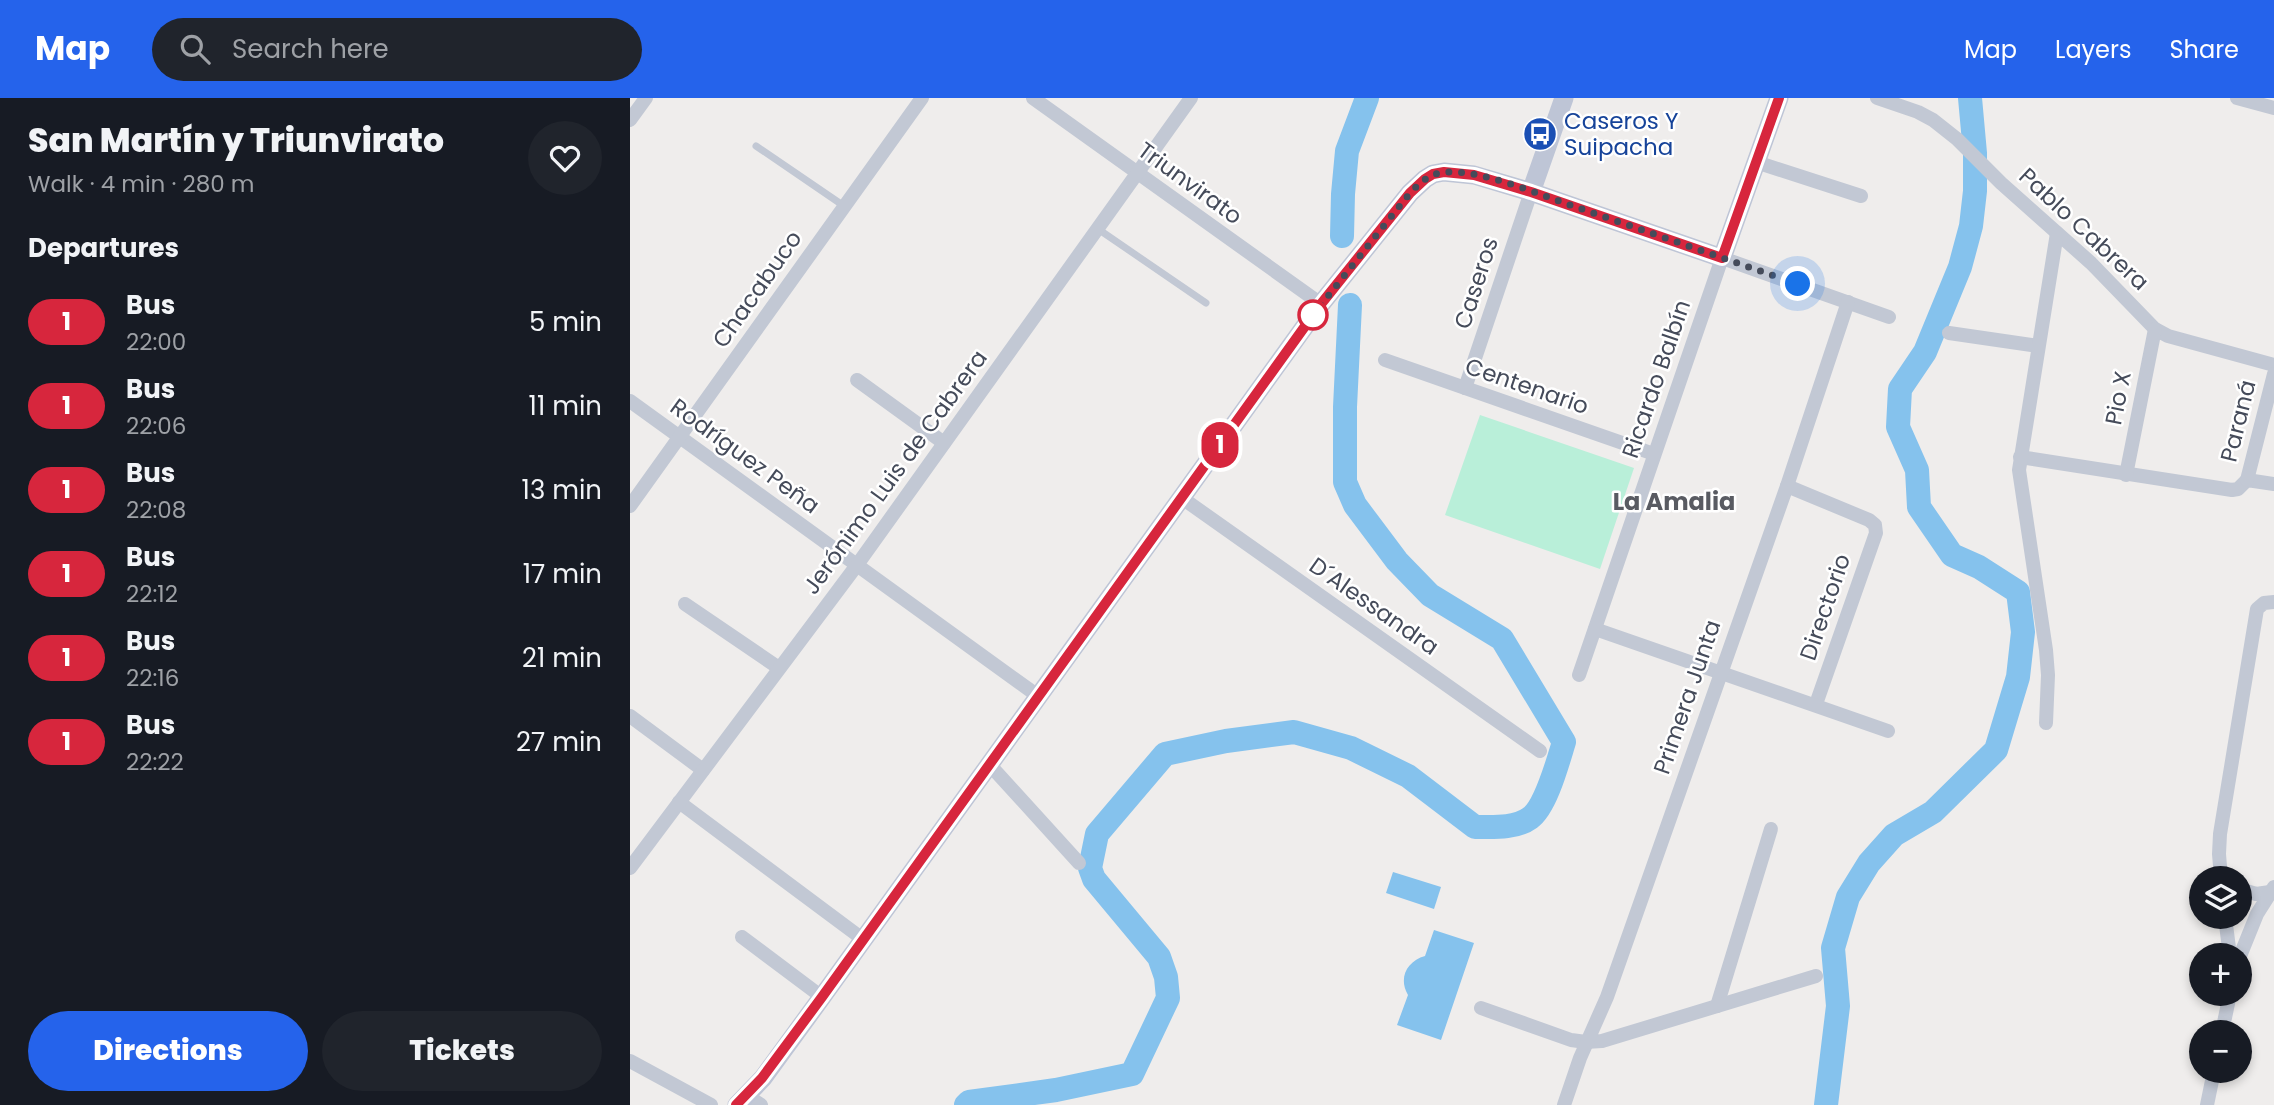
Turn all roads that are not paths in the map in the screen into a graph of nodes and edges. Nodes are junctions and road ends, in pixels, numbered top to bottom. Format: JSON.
{"nodes":[{"id":1,"x":646,"y":98,"type":"edge"},
{"id":2,"x":922,"y":98,"type":"edge"},
{"id":3,"x":1033,"y":98,"type":"edge"},
{"id":4,"x":1191,"y":98,"type":"edge"},
{"id":5,"x":1564,"y":98,"type":"edge"},
{"id":6,"x":1779,"y":98,"type":"edge"},
{"id":7,"x":1877,"y":98,"type":"edge"},
{"id":8,"x":2237,"y":98,"type":"edge"},
{"id":9,"x":2274,"y":108,"type":"edge"},
{"id":10,"x":630,"y":120,"type":"edge"},
{"id":11,"x":756,"y":146,"type":"dead end"},
{"id":12,"x":1756,"y":162,"type":"junction"},
{"id":13,"x":1138,"y":174,"type":"junction"},
{"id":14,"x":1531,"y":192,"type":"junction"},
{"id":15,"x":1861,"y":196,"type":"dead end"},
{"id":16,"x":844,"y":206,"type":"junction"},
{"id":17,"x":1098,"y":229,"type":"junction"},
{"id":18,"x":2057,"y":233,"type":"junction"},
{"id":19,"x":1722,"y":258,"type":"junction"},
{"id":20,"x":1848,"y":302,"type":"junction"},
{"id":21,"x":1206,"y":303,"type":"dead end"},
{"id":22,"x":1321,"y":304,"type":"junction"},
{"id":23,"x":1888,"y":317,"type":"dead end"},
{"id":24,"x":2155,"y":329,"type":"junction"},
{"id":25,"x":1949,"y":333,"type":"dead end"},
{"id":26,"x":2038,"y":346,"type":"junction"},
{"id":27,"x":1385,"y":360,"type":"dead end"},
{"id":28,"x":2274,"y":365,"type":"edge"},
{"id":29,"x":2274,"y":374,"type":"edge"},
{"id":30,"x":857,"y":380,"type":"dead end"},
{"id":31,"x":1465,"y":388,"type":"junction"},
{"id":32,"x":630,"y":401,"type":"edge"},
{"id":33,"x":680,"y":436,"type":"junction"},
{"id":34,"x":944,"y":443,"type":"junction"},
{"id":35,"x":1654,"y":454,"type":"junction"},
{"id":36,"x":2020,"y":457,"type":"junction"},
{"id":37,"x":2126,"y":475,"type":"junction"},
{"id":38,"x":2247,"y":480,"type":"junction"},
{"id":39,"x":2274,"y":484,"type":"edge"},
{"id":40,"x":1787,"y":486,"type":"junction"},
{"id":41,"x":1182,"y":498,"type":"junction"},
{"id":42,"x":630,"y":506,"type":"edge"},
{"id":43,"x":857,"y":565,"type":"junction"},
{"id":44,"x":2274,"y":602,"type":"edge"},
{"id":45,"x":685,"y":604,"type":"dead end"},
{"id":46,"x":1595,"y":629,"type":"junction"},
{"id":47,"x":779,"y":668,"type":"junction"},
{"id":48,"x":1720,"y":672,"type":"junction"},
{"id":49,"x":1579,"y":675,"type":"dead end"},
{"id":50,"x":1038,"y":696,"type":"junction"},
{"id":51,"x":1816,"y":704,"type":"junction"},
{"id":52,"x":630,"y":716,"type":"edge"},
{"id":53,"x":2046,"y":723,"type":"dead end"},
{"id":54,"x":1888,"y":731,"type":"dead end"},
{"id":55,"x":1540,"y":751,"type":"dead end"},
{"id":56,"x":989,"y":764,"type":"junction"},
{"id":57,"x":704,"y":770,"type":"junction"},
{"id":58,"x":679,"y":802,"type":"junction"},
{"id":59,"x":1771,"y":829,"type":"dead end"},
{"id":60,"x":1079,"y":863,"type":"dead end"},
{"id":61,"x":2221,"y":866,"type":"edge"},
{"id":62,"x":630,"y":868,"type":"edge"},
{"id":63,"x":2272,"y":890,"type":"edge"},
{"id":64,"x":2252,"y":893,"type":"edge"},
{"id":65,"x":742,"y":937,"type":"dead end"},
{"id":66,"x":864,"y":940,"type":"junction"},
{"id":67,"x":2245,"y":943,"type":"edge"},
{"id":68,"x":1816,"y":976,"type":"dead end"},
{"id":69,"x":822,"y":997,"type":"junction"},
{"id":70,"x":1717,"y":1006,"type":"junction"},
{"id":71,"x":1481,"y":1008,"type":"dead end"},
{"id":72,"x":1586,"y":1042,"type":"junction"},
{"id":73,"x":630,"y":1061,"type":"edge"},
{"id":74,"x":2212,"y":1083,"type":"edge"},
{"id":75,"x":748,"y":1102,"type":"edge"},
{"id":76,"x":711,"y":1105,"type":"edge"},
{"id":77,"x":1564,"y":1105,"type":"edge"},
{"id":78,"x":2207,"y":1105,"type":"edge"}],
"edges":[{"from":1,"to":10,"type":"street"},
{"from":2,"to":16,"type":"street","name":"Chacabuco"},
{"from":3,"to":13,"type":"street","name":"Triunvirato"},
{"from":4,"to":13,"type":"street","name":"Jerónimo Luis de Cabrera"},
{"from":5,"to":14,"type":"main road"},
{"from":6,"to":12,"type":"main road"},
{"from":7,"to":18,"type":"street","name":"Pablo Cabrera"},
{"from":8,"to":9,"type":"street"},
{"from":11,"to":16,"type":"lane"},
{"from":12,"to":15,"type":"street"},
{"from":12,"to":19,"type":"main road"},
{"from":13,"to":17,"type":"street","name":"Jerónimo Luis de Cabrera"},
{"from":13,"to":22,"type":"street","name":"Triunvirato"},
{"from":14,"to":19,"type":"main road"},
{"from":14,"to":22,"type":"main road"},
{"from":14,"to":31,"type":"street","name":"Caseros"},
{"from":16,"to":33,"type":"street","name":"Chacabuco"},
{"from":17,"to":21,"type":"lane"},
{"from":17,"to":34,"type":"street","name":"Jerónimo Luis de Cabrera"},
{"from":18,"to":24,"type":"street","name":"Pablo Cabrera"},
{"from":18,"to":26,"type":"street"},
{"from":19,"to":20,"type":"street"},
{"from":19,"to":35,"type":"street","name":"Ricardo Balbín"},
{"from":20,"to":23,"type":"street"},
{"from":20,"to":40,"type":"street","name":"Primera Junta"},
{"from":22,"to":41,"type":"main road"},
{"from":24,"to":28,"type":"street","name":"Pablo Cabrera"},
{"from":24,"to":37,"type":"street","name":"Pio X"},
{"from":25,"to":26,"type":"street"},
{"from":26,"to":36,"type":"street"},
{"from":27,"to":31,"type":"street","name":"Centenario"},
{"from":29,"to":38,"type":"street","name":"Paraná"},
{"from":30,"to":34,"type":"street"},
{"from":31,"to":35,"type":"street","name":"Centenario"},
{"from":32,"to":33,"type":"street","name":"Rodríguez Peña"},
{"from":33,"to":42,"type":"street","name":"Chacabuco"},
{"from":33,"to":43,"type":"street","name":"Rodríguez Peña"},
{"from":34,"to":43,"type":"street","name":"Jerónimo Luis de Cabrera"},
{"from":35,"to":46,"type":"street","name":"Ricardo Balbín"},
{"from":36,"to":37,"type":"street"},
{"from":36,"to":53,"type":"street"},
{"from":37,"to":38,"type":"street"},
{"from":38,"to":39,"type":"street"},
{"from":40,"to":48,"type":"street","name":"Primera Junta"},
{"from":40,"to":51,"type":"street","name":"Directorio"},
{"from":41,"to":50,"type":"main road"},
{"from":41,"to":55,"type":"street","name":"D´Alessandra"},
{"from":43,"to":47,"type":"street","name":"Jerónimo Luis de Cabrera"},
{"from":43,"to":50,"type":"street","name":"Rodríguez Peña"},
{"from":44,"to":61,"type":"street"},
{"from":45,"to":47,"type":"street"},
{"from":46,"to":48,"type":"street"},
{"from":46,"to":49,"type":"street","name":"Ricardo Balbín"},
{"from":47,"to":57,"type":"street","name":"Jerónimo Luis de Cabrera"},
{"from":48,"to":51,"type":"street"},
{"from":48,"to":72,"type":"street","name":"Primera Junta"},
{"from":50,"to":56,"type":"main road"},
{"from":51,"to":54,"type":"street"},
{"from":52,"to":57,"type":"street"},
{"from":56,"to":60,"type":"street"},
{"from":56,"to":66,"type":"main road"},
{"from":57,"to":58,"type":"street","name":"Jerónimo Luis de Cabrera"},
{"from":58,"to":62,"type":"street","name":"Jerónimo Luis de Cabrera"},
{"from":58,"to":66,"type":"street"},
{"from":59,"to":70,"type":"street"},
{"from":63,"to":64,"type":"street"},
{"from":63,"to":67,"type":"street"},
{"from":65,"to":69,"type":"street"},
{"from":66,"to":69,"type":"main road"},
{"from":68,"to":70,"type":"street"},
{"from":69,"to":75,"type":"main road"},
{"from":70,"to":72,"type":"street"},
{"from":71,"to":72,"type":"street"},
{"from":72,"to":77,"type":"street","name":"Primera Junta"},
{"from":73,"to":76,"type":"street"},
{"from":74,"to":78,"type":"street"}]}
